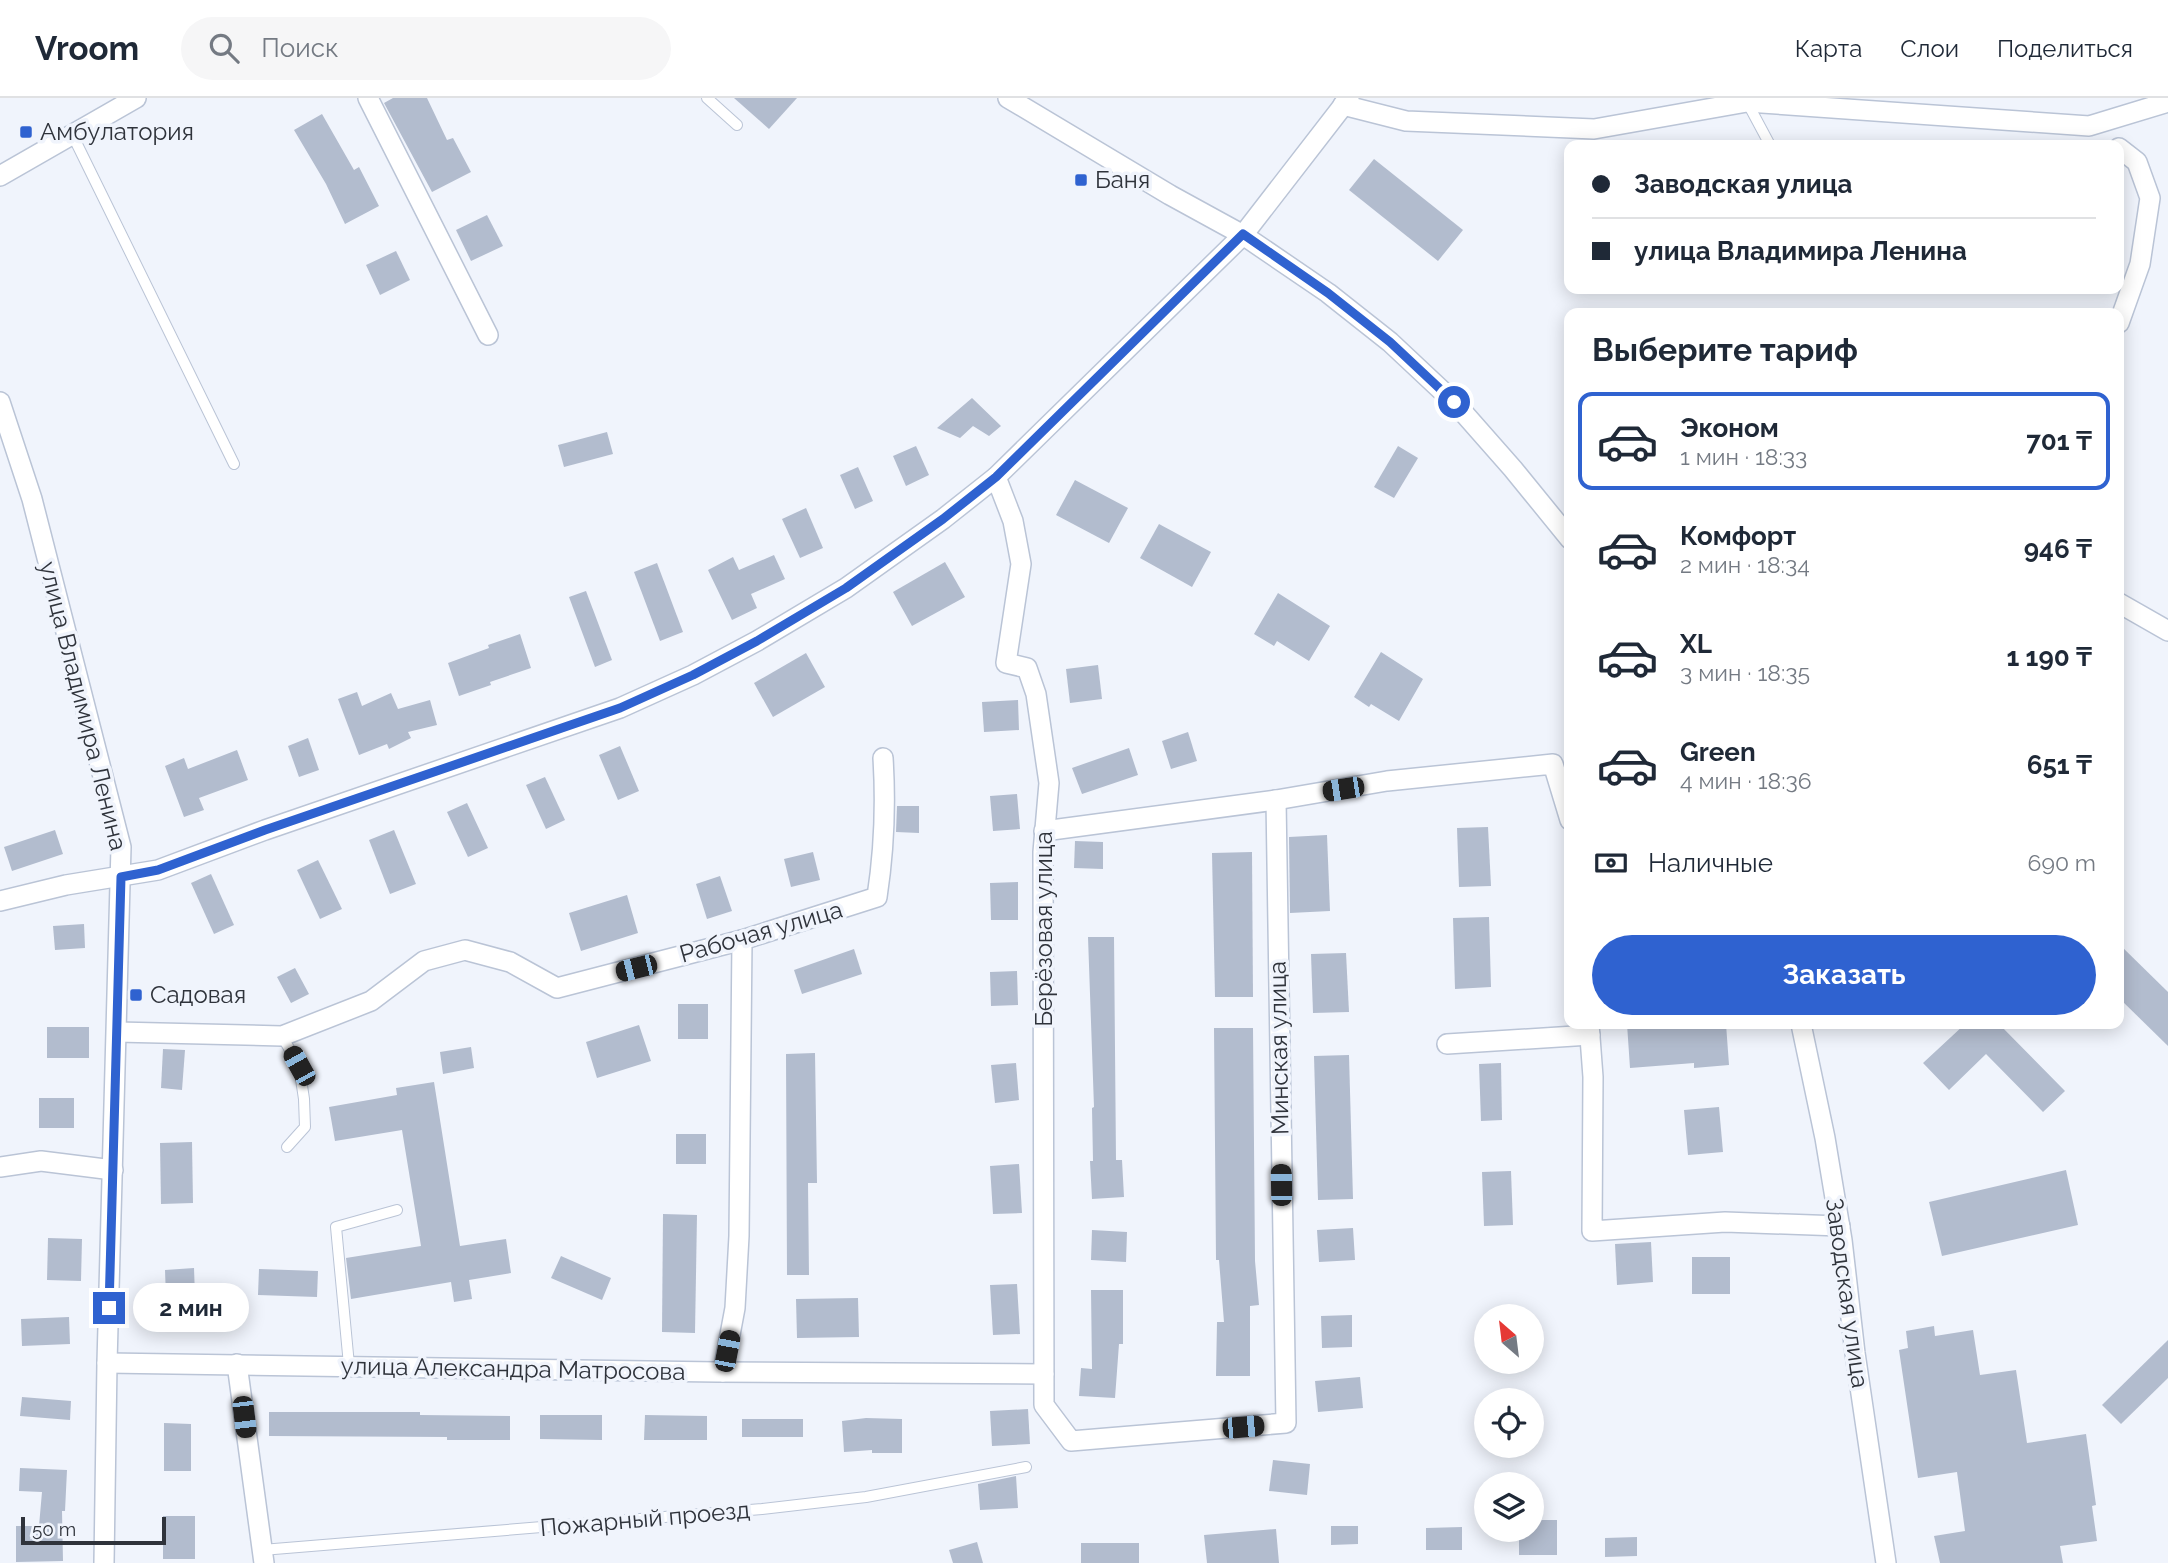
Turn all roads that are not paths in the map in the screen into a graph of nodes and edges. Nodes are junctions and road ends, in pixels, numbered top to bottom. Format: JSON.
{"nodes":[{"id":1,"x":136,"y":98,"type":"edge"},
{"id":2,"x":368,"y":98,"type":"edge"},
{"id":3,"x":707,"y":98,"type":"edge"},
{"id":4,"x":1008,"y":98,"type":"edge"},
{"id":5,"x":1346,"y":102,"type":"edge"},
{"id":6,"x":1747,"y":102,"type":"junction"},
{"id":7,"x":2168,"y":102,"type":"edge"},
{"id":8,"x":737,"y":125,"type":"dead end"},
{"id":9,"x":2089,"y":126,"type":"junction"},
{"id":10,"x":72,"y":134,"type":"junction"},
{"id":11,"x":1767,"y":140,"type":"edge"},
{"id":12,"x":2108,"y":140,"type":"edge"},
{"id":13,"x":2124,"y":152,"type":"edge"},
{"id":14,"x":0,"y":176,"type":"edge"},
{"id":15,"x":1243,"y":234,"type":"junction"},
{"id":16,"x":2124,"y":309,"type":"edge"},
{"id":17,"x":488,"y":335,"type":"dead end"},
{"id":18,"x":0,"y":402,"type":"edge"},
{"id":19,"x":7,"y":445,"type":"edge"},
{"id":20,"x":234,"y":464,"type":"dead end"},
{"id":21,"x":996,"y":477,"type":"junction"},
{"id":22,"x":1564,"y":532,"type":"edge"},
{"id":23,"x":2124,"y":606,"type":"edge"},
{"id":24,"x":2168,"y":631,"type":"edge"},
{"id":25,"x":883,"y":758,"type":"dead end"},
{"id":26,"x":1276,"y":800,"type":"junction"},
{"id":27,"x":1564,"y":800,"type":"edge"},
{"id":28,"x":1044,"y":831,"type":"junction"},
{"id":29,"x":121,"y":877,"type":"junction"},
{"id":30,"x":0,"y":901,"type":"edge"},
{"id":31,"x":742,"y":940,"type":"junction"},
{"id":32,"x":1590,"y":1029,"type":"edge"},
{"id":33,"x":1802,"y":1029,"type":"edge"},
{"id":34,"x":117,"y":1032,"type":"junction"},
{"id":35,"x":282,"y":1036,"type":"junction"},
{"id":36,"x":1447,"y":1044,"type":"dead end"},
{"id":37,"x":287,"y":1147,"type":"dead end"},
{"id":38,"x":0,"y":1167,"type":"edge"},
{"id":39,"x":113,"y":1170,"type":"junction"},
{"id":40,"x":397,"y":1210,"type":"dead end"},
{"id":41,"x":1840,"y":1226,"type":"junction"},
{"id":42,"x":107,"y":1363,"type":"junction"},
{"id":43,"x":237,"y":1364,"type":"junction"},
{"id":44,"x":349,"y":1365,"type":"junction"},
{"id":45,"x":723,"y":1372,"type":"junction"},
{"id":46,"x":1044,"y":1374,"type":"junction"},
{"id":47,"x":1044,"y":1405,"type":"joint"},
{"id":48,"x":1026,"y":1467,"type":"dead end"},
{"id":49,"x":263,"y":1556,"type":"edge"},
{"id":50,"x":104,"y":1563,"type":"edge"},
{"id":51,"x":1886,"y":1563,"type":"edge"}],
"edges":[{"from":1,"to":10,"type":"street"},
{"from":2,"to":17,"type":"street"},
{"from":3,"to":8,"type":"lane"},
{"from":4,"to":15,"type":"street"},
{"from":5,"to":6,"type":"street"},
{"from":5,"to":15,"type":"street"},
{"from":6,"to":9,"type":"street"},
{"from":6,"to":11,"type":"lane"},
{"from":7,"to":9,"type":"street"},
{"from":9,"to":12,"type":"street"},
{"from":10,"to":14,"type":"street"},
{"from":10,"to":20,"type":"lane"},
{"from":13,"to":16,"type":"street"},
{"from":15,"to":21,"type":"street"},
{"from":15,"to":22,"type":"street"},
{"from":18,"to":19,"type":"street","name":"улица Владимира Ленина"},
{"from":19,"to":29,"type":"street","name":"улица Владимира Ленина"},
{"from":21,"to":28,"type":"street","name":"Берёзовая улица"},
{"from":21,"to":29,"type":"street"},
{"from":23,"to":24,"type":"street"},
{"from":25,"to":31,"type":"street","name":"Рабочая улица"},
{"from":26,"to":27,"type":"street"},
{"from":26,"to":28,"type":"street"},
{"from":26,"to":47,"type":"street","name":"Минская улица"},
{"from":28,"to":46,"type":"street","name":"Берёзовая улица"},
{"from":29,"to":30,"type":"street"},
{"from":29,"to":34,"type":"street","name":"улица Владимира Ленина"},
{"from":31,"to":35,"type":"street","name":"Рабочая улица"},
{"from":31,"to":45,"type":"street"},
{"from":32,"to":36,"type":"street"},
{"from":32,"to":41,"type":"street"},
{"from":33,"to":41,"type":"street","name":"Заводская улица"},
{"from":34,"to":35,"type":"street","name":"Рабочая улица"},
{"from":34,"to":39,"type":"street","name":"улица Владимира Ленина"},
{"from":35,"to":37,"type":"lane"},
{"from":38,"to":39,"type":"street"},
{"from":39,"to":42,"type":"street","name":"улица Владимира Ленина"},
{"from":40,"to":44,"type":"lane"},
{"from":41,"to":51,"type":"street","name":"Заводская улица"},
{"from":42,"to":43,"type":"street","name":"улица Александра Матросова"},
{"from":42,"to":50,"type":"street","name":"улица Владимира Ленина"},
{"from":43,"to":44,"type":"street","name":"улица Александра Матросова"},
{"from":43,"to":49,"type":"street"},
{"from":44,"to":45,"type":"street","name":"улица Александра Матросова"},
{"from":45,"to":46,"type":"street","name":"улица Александра Матросова"},
{"from":46,"to":47,"type":"street","name":"Берёзовая улица"},
{"from":48,"to":49,"type":"lane","name":"Пожарный проезд"}]}
